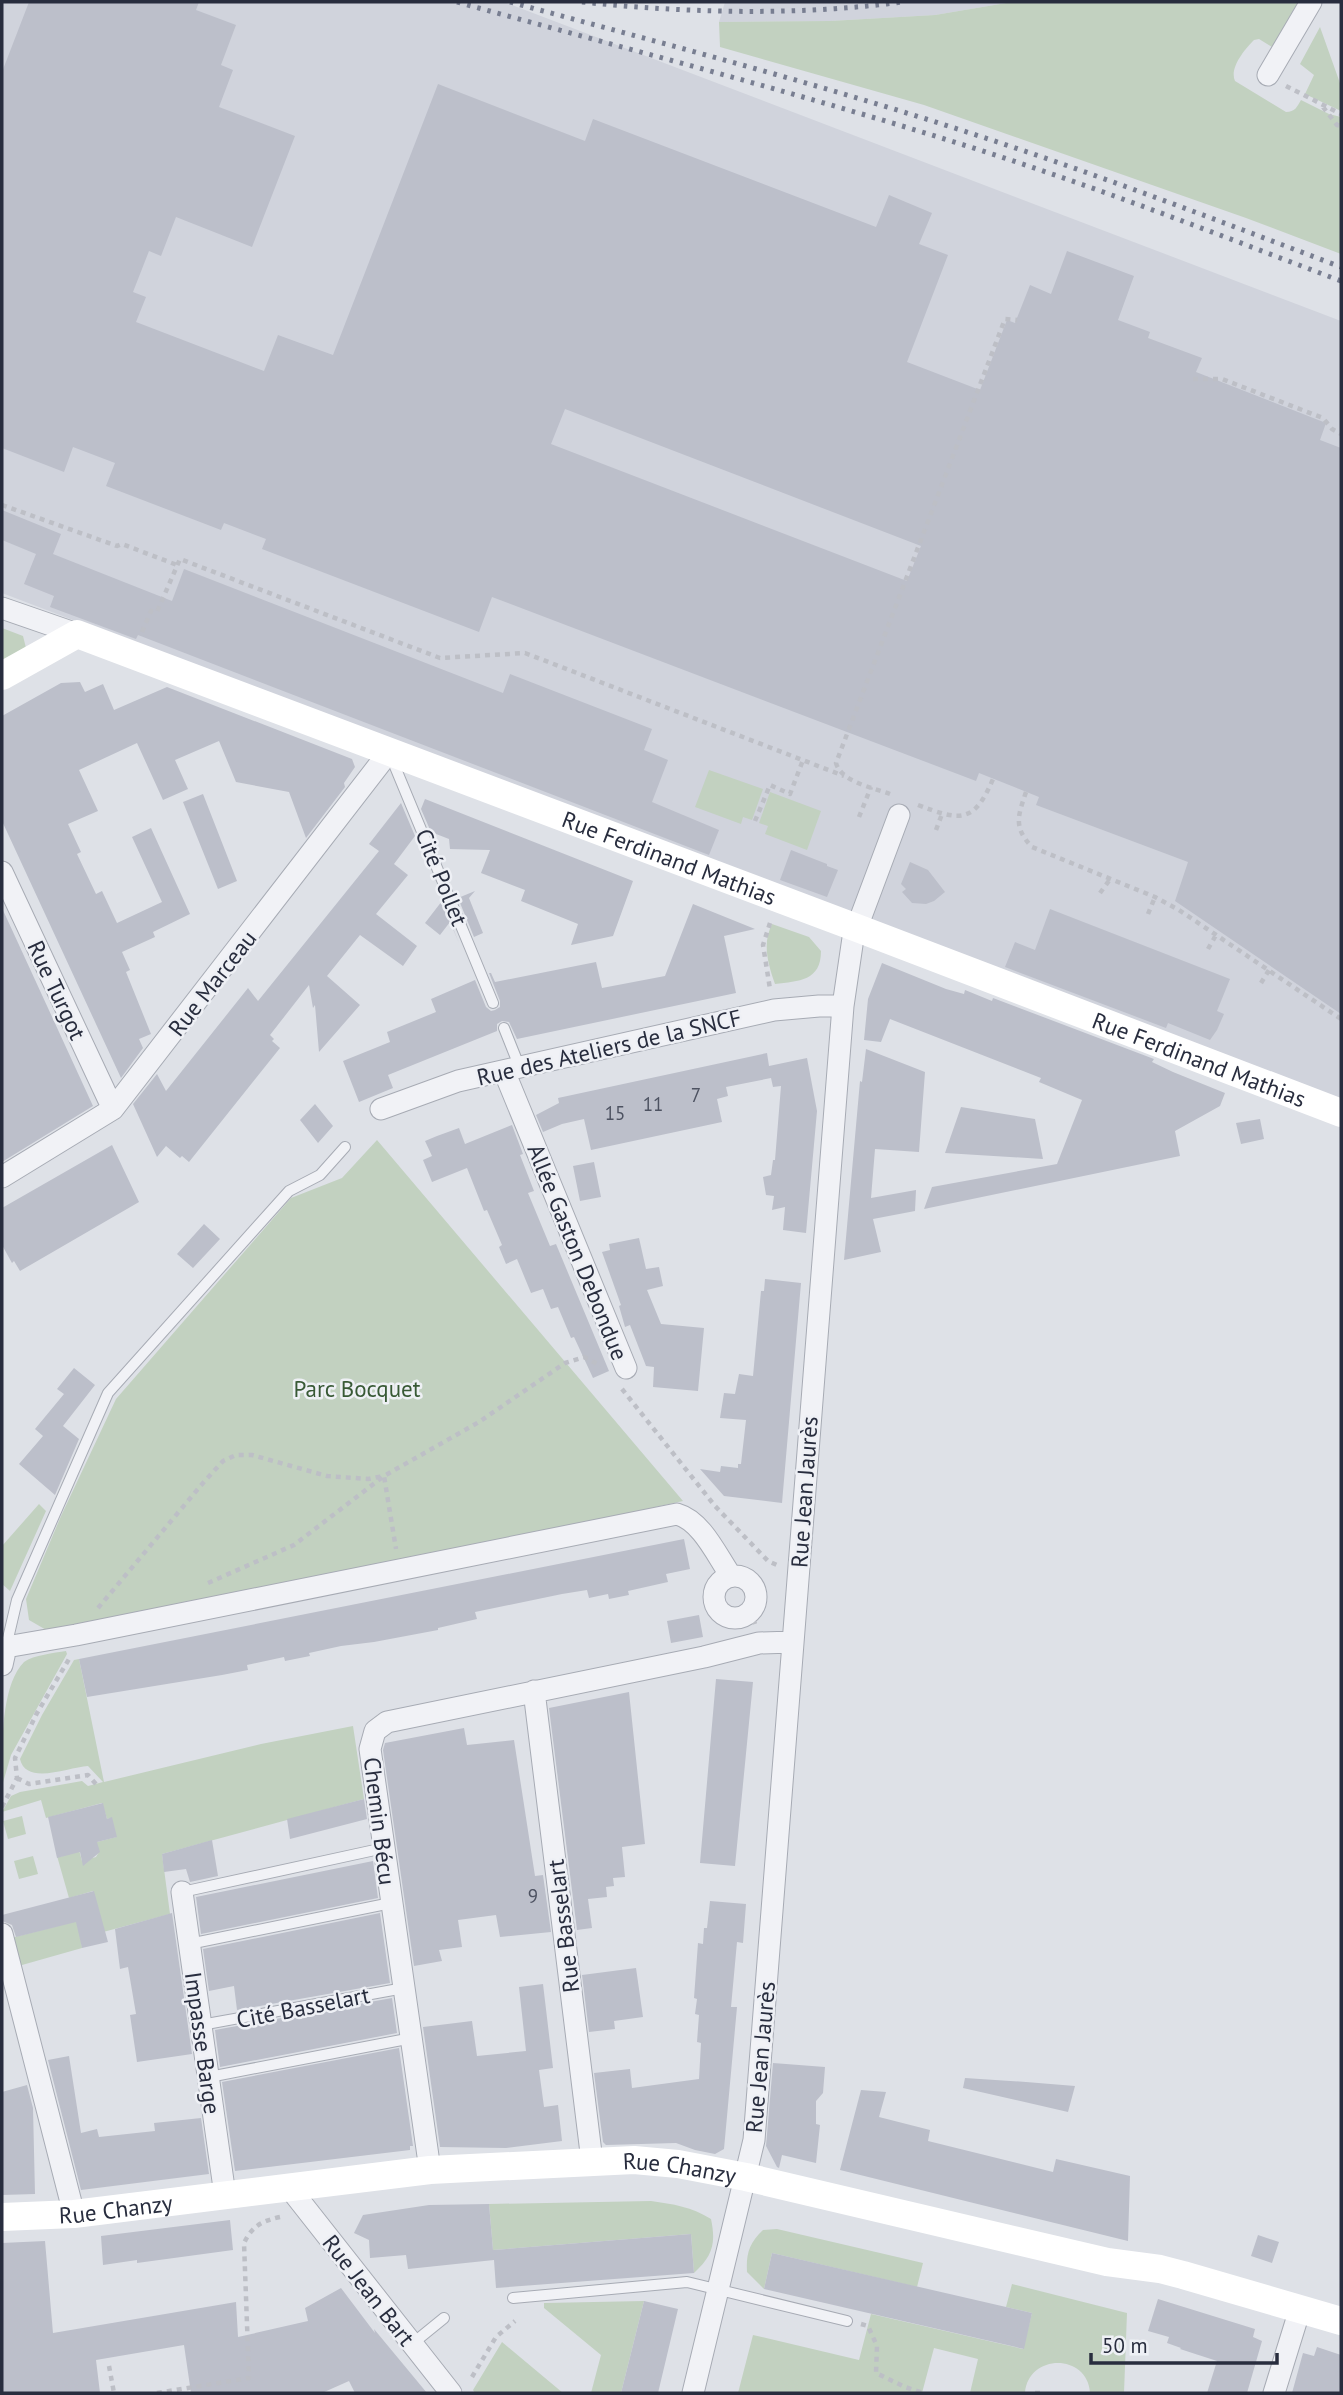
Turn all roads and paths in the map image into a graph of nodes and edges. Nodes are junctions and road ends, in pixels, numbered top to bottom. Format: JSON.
{"nodes":[{"id":1,"x":1311,"y":2,"type":"edge"},
{"id":2,"x":1268,"y":75,"type":"joint"},
{"id":3,"x":1321,"y":105,"type":"junction"},
{"id":4,"x":1341,"y":114,"type":"edge"},
{"id":5,"x":1341,"y":126,"type":"edge"},
{"id":6,"x":1017,"y":320,"type":"dead end"},
{"id":7,"x":1194,"y":379,"type":"dead end"},
{"id":8,"x":1341,"y":434,"type":"edge"},
{"id":9,"x":2,"y":505,"type":"edge"},
{"id":10,"x":177,"y":565,"type":"junction"},
{"id":11,"x":2,"y":608,"type":"edge"},
{"id":12,"x":77,"y":634,"type":"junction"},
{"id":13,"x":133,"y":654,"type":"junction"},
{"id":14,"x":2,"y":676,"type":"edge"},
{"id":15,"x":389,"y":752,"type":"junction"},
{"id":16,"x":803,"y":760,"type":"junction"},
{"id":17,"x":844,"y":776,"type":"junction"},
{"id":18,"x":993,"y":779,"type":"dead end"},
{"id":19,"x":871,"y":787,"type":"junction"},
{"id":20,"x":1026,"y":792,"type":"dead end"},
{"id":21,"x":900,"y":804,"type":"junction"},
{"id":22,"x":942,"y":814,"type":"junction"},
{"id":23,"x":859,"y":817,"type":"dead end"},
{"id":24,"x":755,"y":821,"type":"dead end"},
{"id":25,"x":936,"y":830,"type":"dead end"},
{"id":26,"x":2,"y":872,"type":"edge"},
{"id":27,"x":1111,"y":878,"type":"junction"},
{"id":28,"x":1100,"y":893,"type":"dead end"},
{"id":29,"x":1155,"y":897,"type":"junction"},
{"id":30,"x":779,"y":900,"type":"junction"},
{"id":31,"x":1148,"y":914,"type":"dead end"},
{"id":32,"x":857,"y":928,"type":"junction"},
{"id":33,"x":1216,"y":935,"type":"junction"},
{"id":34,"x":1208,"y":949,"type":"dead end"},
{"id":35,"x":1269,"y":970,"type":"junction"},
{"id":36,"x":1261,"y":983,"type":"dead end"},
{"id":37,"x":494,"y":1003,"type":"dead end"},
{"id":38,"x":842,"y":1006,"type":"junction"},
{"id":39,"x":774,"y":1010,"type":"junction"},
{"id":40,"x":1341,"y":1019,"type":"edge"},
{"id":41,"x":504,"y":1028,"type":"dead end"},
{"id":42,"x":512,"y":1070,"type":"junction"},
{"id":43,"x":113,"y":1109,"type":"junction"},
{"id":44,"x":381,"y":1109,"type":"dead end"},
{"id":45,"x":1341,"y":1113,"type":"edge"},
{"id":46,"x":345,"y":1147,"type":"dead end"},
{"id":47,"x":2,"y":1177,"type":"edge"},
{"id":48,"x":615,"y":1368,"type":"junction"},
{"id":49,"x":384,"y":1476,"type":"junction"},
{"id":50,"x":798,"y":1569,"type":"junction"},
{"id":51,"x":399,"y":1570,"type":"junction"},
{"id":52,"x":731,"y":1576,"type":"dead end"},
{"id":53,"x":200,"y":1585,"type":"dead end"},
{"id":54,"x":111,"y":1605,"type":"dead end"},
{"id":55,"x":98,"y":1608,"type":"junction"},
{"id":56,"x":76,"y":1635,"type":"junction"},
{"id":57,"x":793,"y":1642,"type":"junction"},
{"id":58,"x":4,"y":1656,"type":"edge"},
{"id":59,"x":534,"y":1691,"type":"junction"},
{"id":60,"x":17,"y":1778,"type":"junction"},
{"id":61,"x":96,"y":1784,"type":"dead end"},
{"id":62,"x":2,"y":1807,"type":"edge"},
{"id":63,"x":384,"y":1848,"type":"junction"},
{"id":64,"x":182,"y":1892,"type":"joint"},
{"id":65,"x":391,"y":1903,"type":"junction"},
{"id":66,"x":2,"y":1934,"type":"edge"},
{"id":67,"x":189,"y":1944,"type":"junction"},
{"id":68,"x":404,"y":1988,"type":"junction"},
{"id":69,"x":201,"y":2025,"type":"junction"},
{"id":70,"x":412,"y":2038,"type":"junction"},
{"id":71,"x":209,"y":2077,"type":"junction"},
{"id":72,"x":592,"y":2161,"type":"junction"},
{"id":73,"x":430,"y":2170,"type":"junction"},
{"id":74,"x":746,"y":2178,"type":"junction"},
{"id":75,"x":288,"y":2186,"type":"junction"},
{"id":76,"x":225,"y":2195,"type":"junction"},
{"id":77,"x":308,"y":2212,"type":"junction"},
{"id":78,"x":74,"y":2214,"type":"junction"},
{"id":79,"x":2,"y":2217,"type":"edge"},
{"id":80,"x":718,"y":2290,"type":"junction"},
{"id":81,"x":513,"y":2298,"type":"dead end"},
{"id":82,"x":1300,"y":2309,"type":"junction"},
{"id":83,"x":444,"y":2318,"type":"dead end"},
{"id":84,"x":514,"y":2321,"type":"dead end"},
{"id":85,"x":846,"y":2321,"type":"joint"},
{"id":86,"x":1341,"y":2321,"type":"edge"},
{"id":87,"x":412,"y":2344,"type":"junction"},
{"id":88,"x":109,"y":2366,"type":"dead end"},
{"id":89,"x":472,"y":2377,"type":"dead end"},
{"id":90,"x":114,"y":2393,"type":"edge"},
{"id":91,"x":157,"y":2393,"type":"edge"},
{"id":92,"x":451,"y":2393,"type":"edge"},
{"id":93,"x":693,"y":2393,"type":"edge"},
{"id":94,"x":923,"y":2393,"type":"edge"},
{"id":95,"x":1035,"y":2393,"type":"edge"},
{"id":96,"x":1045,"y":2393,"type":"edge"},
{"id":97,"x":1275,"y":2393,"type":"edge"}],
"edges":[{"from":1,"to":2,"type":"street"},
{"from":2,"to":3,"type":"path"},
{"from":3,"to":4,"type":"path"},
{"from":3,"to":5,"type":"path"},
{"from":6,"to":17,"type":"path"},
{"from":7,"to":8,"type":"path"},
{"from":9,"to":10,"type":"path"},
{"from":10,"to":13,"type":"path"},
{"from":10,"to":16,"type":"path"},
{"from":11,"to":12,"type":"street"},
{"from":12,"to":13,"type":"street","name":"Rue Ferdinand Mathias"},
{"from":12,"to":14,"type":"street"},
{"from":13,"to":15,"type":"street","name":"Rue Ferdinand Mathias"},
{"from":15,"to":30,"type":"street","name":"Rue Ferdinand Mathias"},
{"from":15,"to":37,"type":"lane","name":"Cité Pollet"},
{"from":15,"to":43,"type":"street","name":"Rue Marceau"},
{"from":16,"to":17,"type":"path"},
{"from":16,"to":24,"type":"path"},
{"from":17,"to":19,"type":"path"},
{"from":18,"to":22,"type":"path"},
{"from":19,"to":21,"type":"path"},
{"from":19,"to":23,"type":"path"},
{"from":20,"to":27,"type":"path"},
{"from":21,"to":22,"type":"path"},
{"from":21,"to":32,"type":"street","name":"Rue Jean Jaurès"},
{"from":22,"to":25,"type":"path"},
{"from":26,"to":43,"type":"street","name":"Rue Turgot"},
{"from":27,"to":28,"type":"path"},
{"from":27,"to":29,"type":"path"},
{"from":29,"to":31,"type":"path"},
{"from":29,"to":33,"type":"path"},
{"from":30,"to":32,"type":"street","name":"Rue Ferdinand Mathias"},
{"from":30,"to":39,"type":"path"},
{"from":32,"to":38,"type":"street","name":"Rue Jean Jaurès"},
{"from":32,"to":45,"type":"street","name":"Rue Ferdinand Mathias"},
{"from":33,"to":34,"type":"path"},
{"from":33,"to":35,"type":"path"},
{"from":35,"to":36,"type":"path"},
{"from":35,"to":40,"type":"path"},
{"from":38,"to":39,"type":"street","name":"Rue des Ateliers de la SNCF"},
{"from":38,"to":50,"type":"street","name":"Rue Jean Jaurès"},
{"from":39,"to":42,"type":"street","name":"Rue des Ateliers de la SNCF"},
{"from":41,"to":42,"type":"lane"},
{"from":42,"to":44,"type":"street","name":"Rue des Ateliers de la SNCF"},
{"from":42,"to":48,"type":"street","name":"Allée Gaston Debondue"},
{"from":43,"to":47,"type":"street","name":"Rue Marceau"},
{"from":46,"to":58,"type":"lane"},
{"from":48,"to":49,"type":"path"},
{"from":48,"to":50,"type":"path","name":"Allée Gaston Debondue"},
{"from":49,"to":51,"type":"path"},
{"from":49,"to":53,"type":"path"},
{"from":49,"to":55,"type":"path"},
{"from":50,"to":57,"type":"street","name":"Rue Jean Jaurès"},
{"from":51,"to":52,"type":"street"},
{"from":51,"to":56,"type":"street"},
{"from":54,"to":55,"type":"path"},
{"from":55,"to":56,"type":"path"},
{"from":56,"to":58,"type":"street"},
{"from":56,"to":60,"type":"path"},
{"from":57,"to":59,"type":"street","name":"Chemin Bécu"},
{"from":57,"to":74,"type":"street","name":"Rue Jean Jaurès"},
{"from":59,"to":63,"type":"street","name":"Chemin Bécu"},
{"from":59,"to":72,"type":"street","name":"Rue Basselart"},
{"from":60,"to":61,"type":"path"},
{"from":60,"to":62,"type":"path"},
{"from":63,"to":64,"type":"lane"},
{"from":63,"to":65,"type":"street","name":"Chemin Bécu"},
{"from":64,"to":67,"type":"street","name":"Impasse Barge"},
{"from":65,"to":67,"type":"lane"},
{"from":65,"to":68,"type":"street","name":"Chemin Bécu"},
{"from":66,"to":78,"type":"street"},
{"from":67,"to":69,"type":"street","name":"Impasse Barge"},
{"from":68,"to":69,"type":"lane","name":"Cité Basselart"},
{"from":68,"to":70,"type":"street","name":"Chemin Bécu"},
{"from":69,"to":71,"type":"street","name":"Impasse Barge"},
{"from":70,"to":71,"type":"lane"},
{"from":70,"to":73,"type":"street","name":"Chemin Bécu"},
{"from":71,"to":76,"type":"street","name":"Impasse Barge"},
{"from":72,"to":73,"type":"street","name":"Rue Chanzy"},
{"from":72,"to":74,"type":"street","name":"Rue Chanzy"},
{"from":73,"to":75,"type":"street","name":"Rue Chanzy"},
{"from":74,"to":80,"type":"street","name":"Rue Jean Jaurès"},
{"from":74,"to":82,"type":"street","name":"Rue Chanzy"},
{"from":75,"to":76,"type":"street","name":"Rue Chanzy"},
{"from":75,"to":77,"type":"street","name":"Rue Jean Bart"},
{"from":76,"to":78,"type":"street","name":"Rue Chanzy"},
{"from":77,"to":87,"type":"street","name":"Rue Jean Bart"},
{"from":77,"to":91,"type":"path"},
{"from":78,"to":79,"type":"street","name":"Rue Chanzy"},
{"from":80,"to":81,"type":"lane"},
{"from":80,"to":85,"type":"lane"},
{"from":80,"to":93,"type":"street","name":"Rue Jean Jaurès"},
{"from":82,"to":86,"type":"street","name":"Rue Chanzy"},
{"from":82,"to":97,"type":"street"},
{"from":83,"to":87,"type":"lane"},
{"from":84,"to":89,"type":"path"},
{"from":85,"to":94,"type":"path"},
{"from":87,"to":92,"type":"street","name":"Rue Jean Bart"},
{"from":88,"to":90,"type":"path"},
{"from":95,"to":96,"type":"path"}]}
